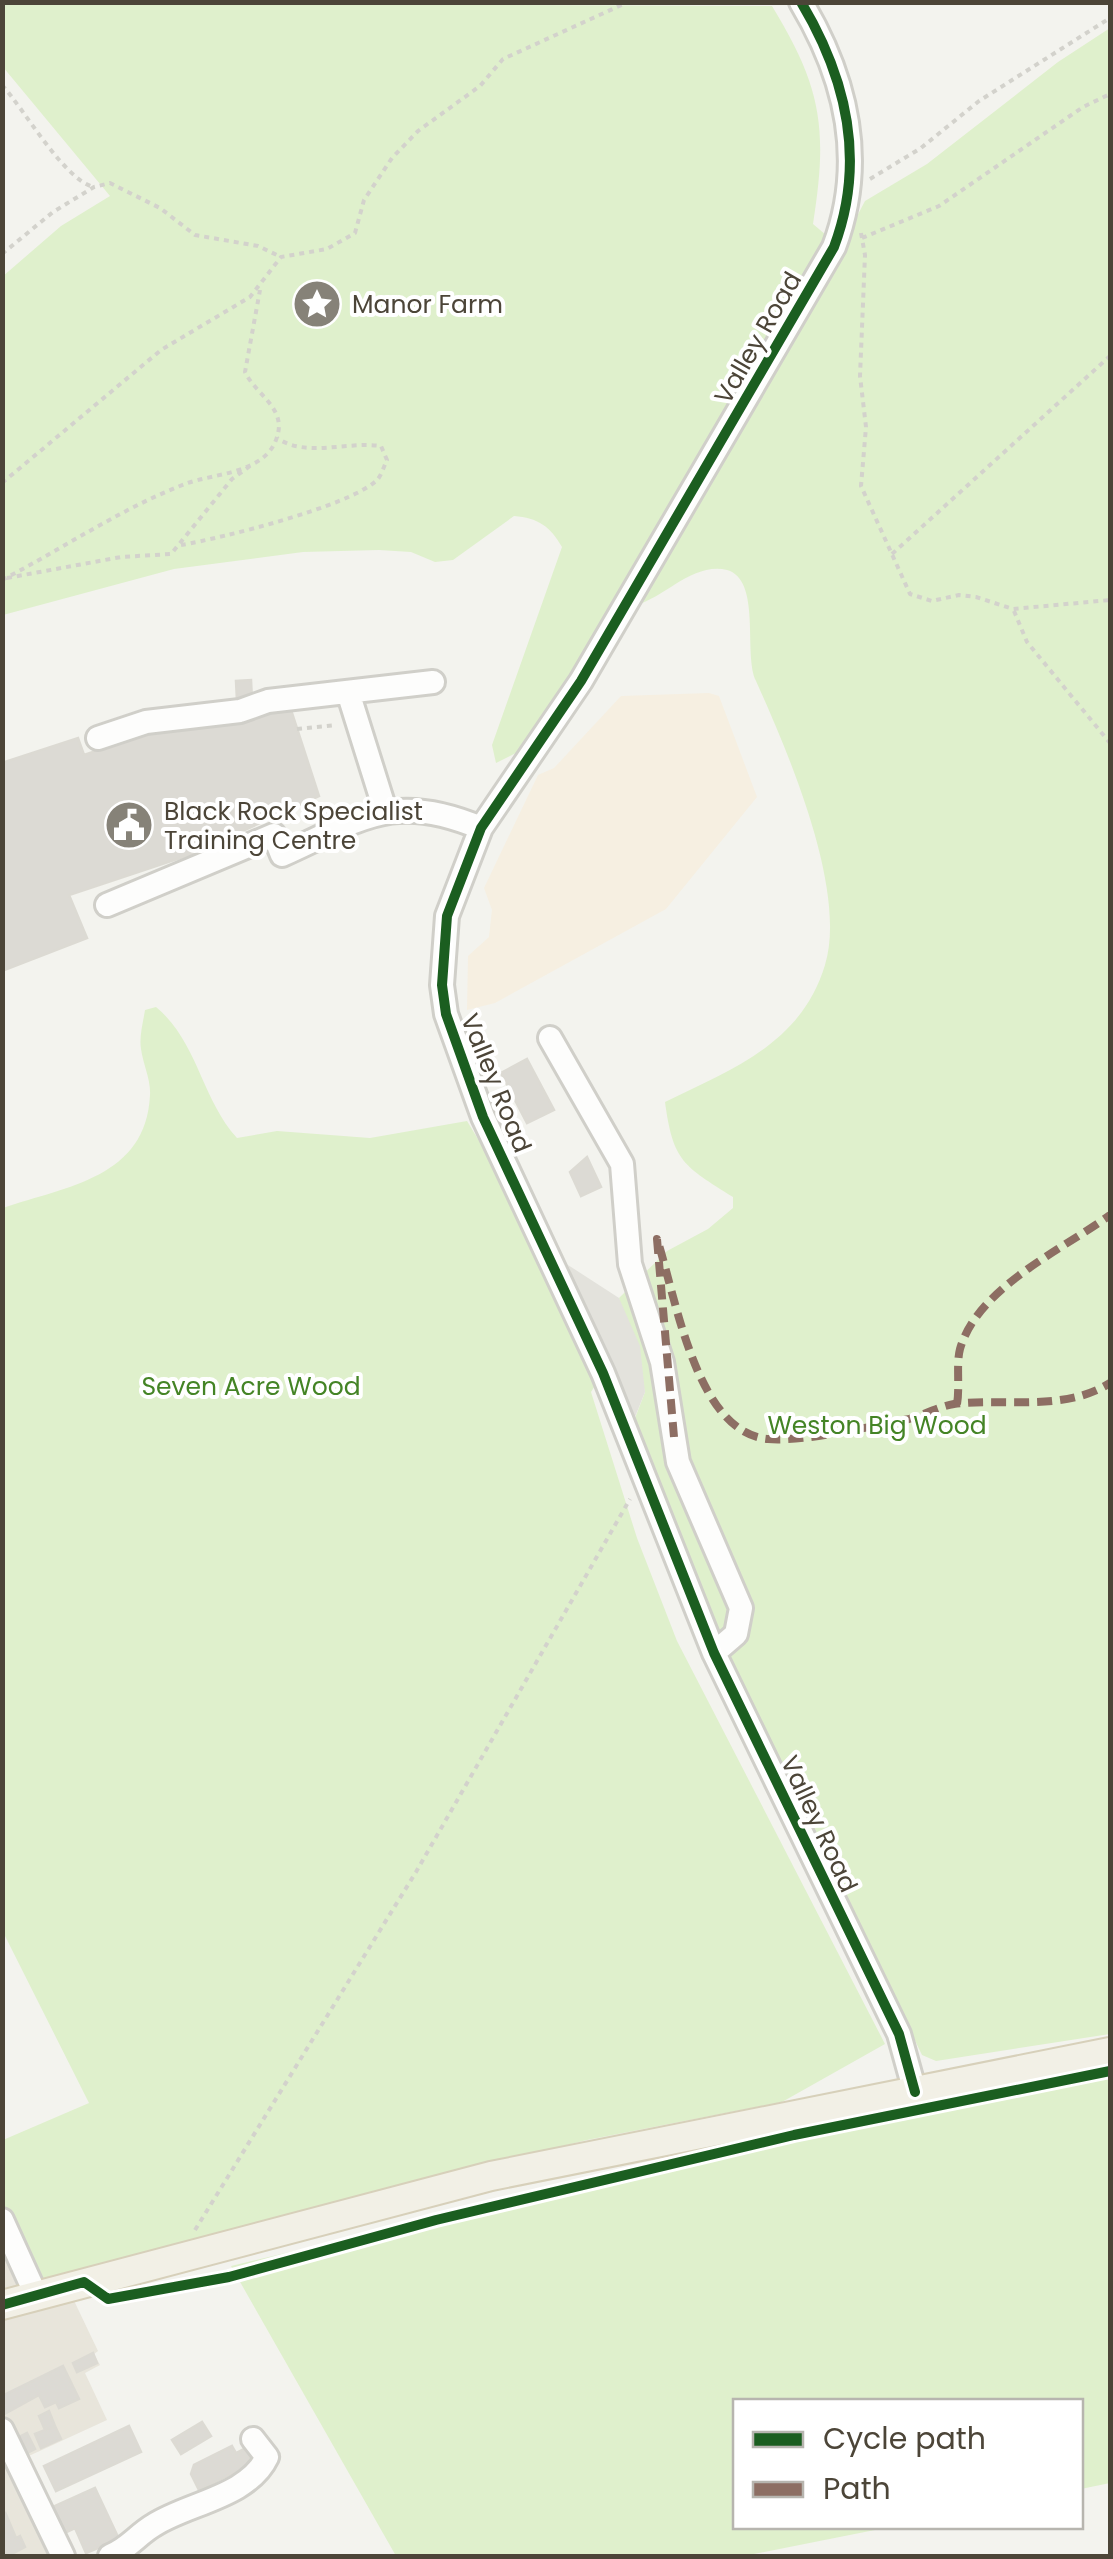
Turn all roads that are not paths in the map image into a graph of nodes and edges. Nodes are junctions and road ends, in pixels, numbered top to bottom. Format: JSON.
{"nodes":[{"id":1,"x":801,"y":2,"type":"edge"},
{"id":2,"x":433,"y":682,"type":"dead end"},
{"id":3,"x":348,"y":692,"type":"junction"},
{"id":4,"x":98,"y":738,"type":"dead end"},
{"id":5,"x":385,"y":810,"type":"junction"},
{"id":6,"x":481,"y":828,"type":"junction"},
{"id":7,"x":107,"y":905,"type":"dead end"},
{"id":8,"x":550,"y":1038,"type":"dead end"},
{"id":9,"x":714,"y":1653,"type":"junction"},
{"id":10,"x":1110,"y":2052,"type":"edge"},
{"id":11,"x":915,"y":2092,"type":"junction"},
{"id":12,"x":2,"y":2220,"type":"edge"},
{"id":13,"x":36,"y":2295,"type":"junction"},
{"id":14,"x":2,"y":2305,"type":"edge"},
{"id":15,"x":2,"y":2430,"type":"edge"},
{"id":16,"x":253,"y":2439,"type":"dead end"},
{"id":17,"x":63,"y":2556,"type":"edge"},
{"id":18,"x":110,"y":2556,"type":"edge"}],
"edges":[{"from":1,"to":6,"type":"street","name":"Valley Road"},
{"from":2,"to":3,"type":"street"},
{"from":3,"to":4,"type":"street"},
{"from":3,"to":5,"type":"street"},
{"from":5,"to":6,"type":"street"},
{"from":5,"to":7,"type":"street"},
{"from":6,"to":9,"type":"street","name":"Valley Road"},
{"from":8,"to":9,"type":"street"},
{"from":9,"to":11,"type":"street","name":"Valley Road"},
{"from":10,"to":11,"type":"main road"},
{"from":11,"to":13,"type":"main road"},
{"from":12,"to":13,"type":"street"},
{"from":13,"to":14,"type":"main road"},
{"from":15,"to":17,"type":"street"},
{"from":16,"to":18,"type":"street"}]}
